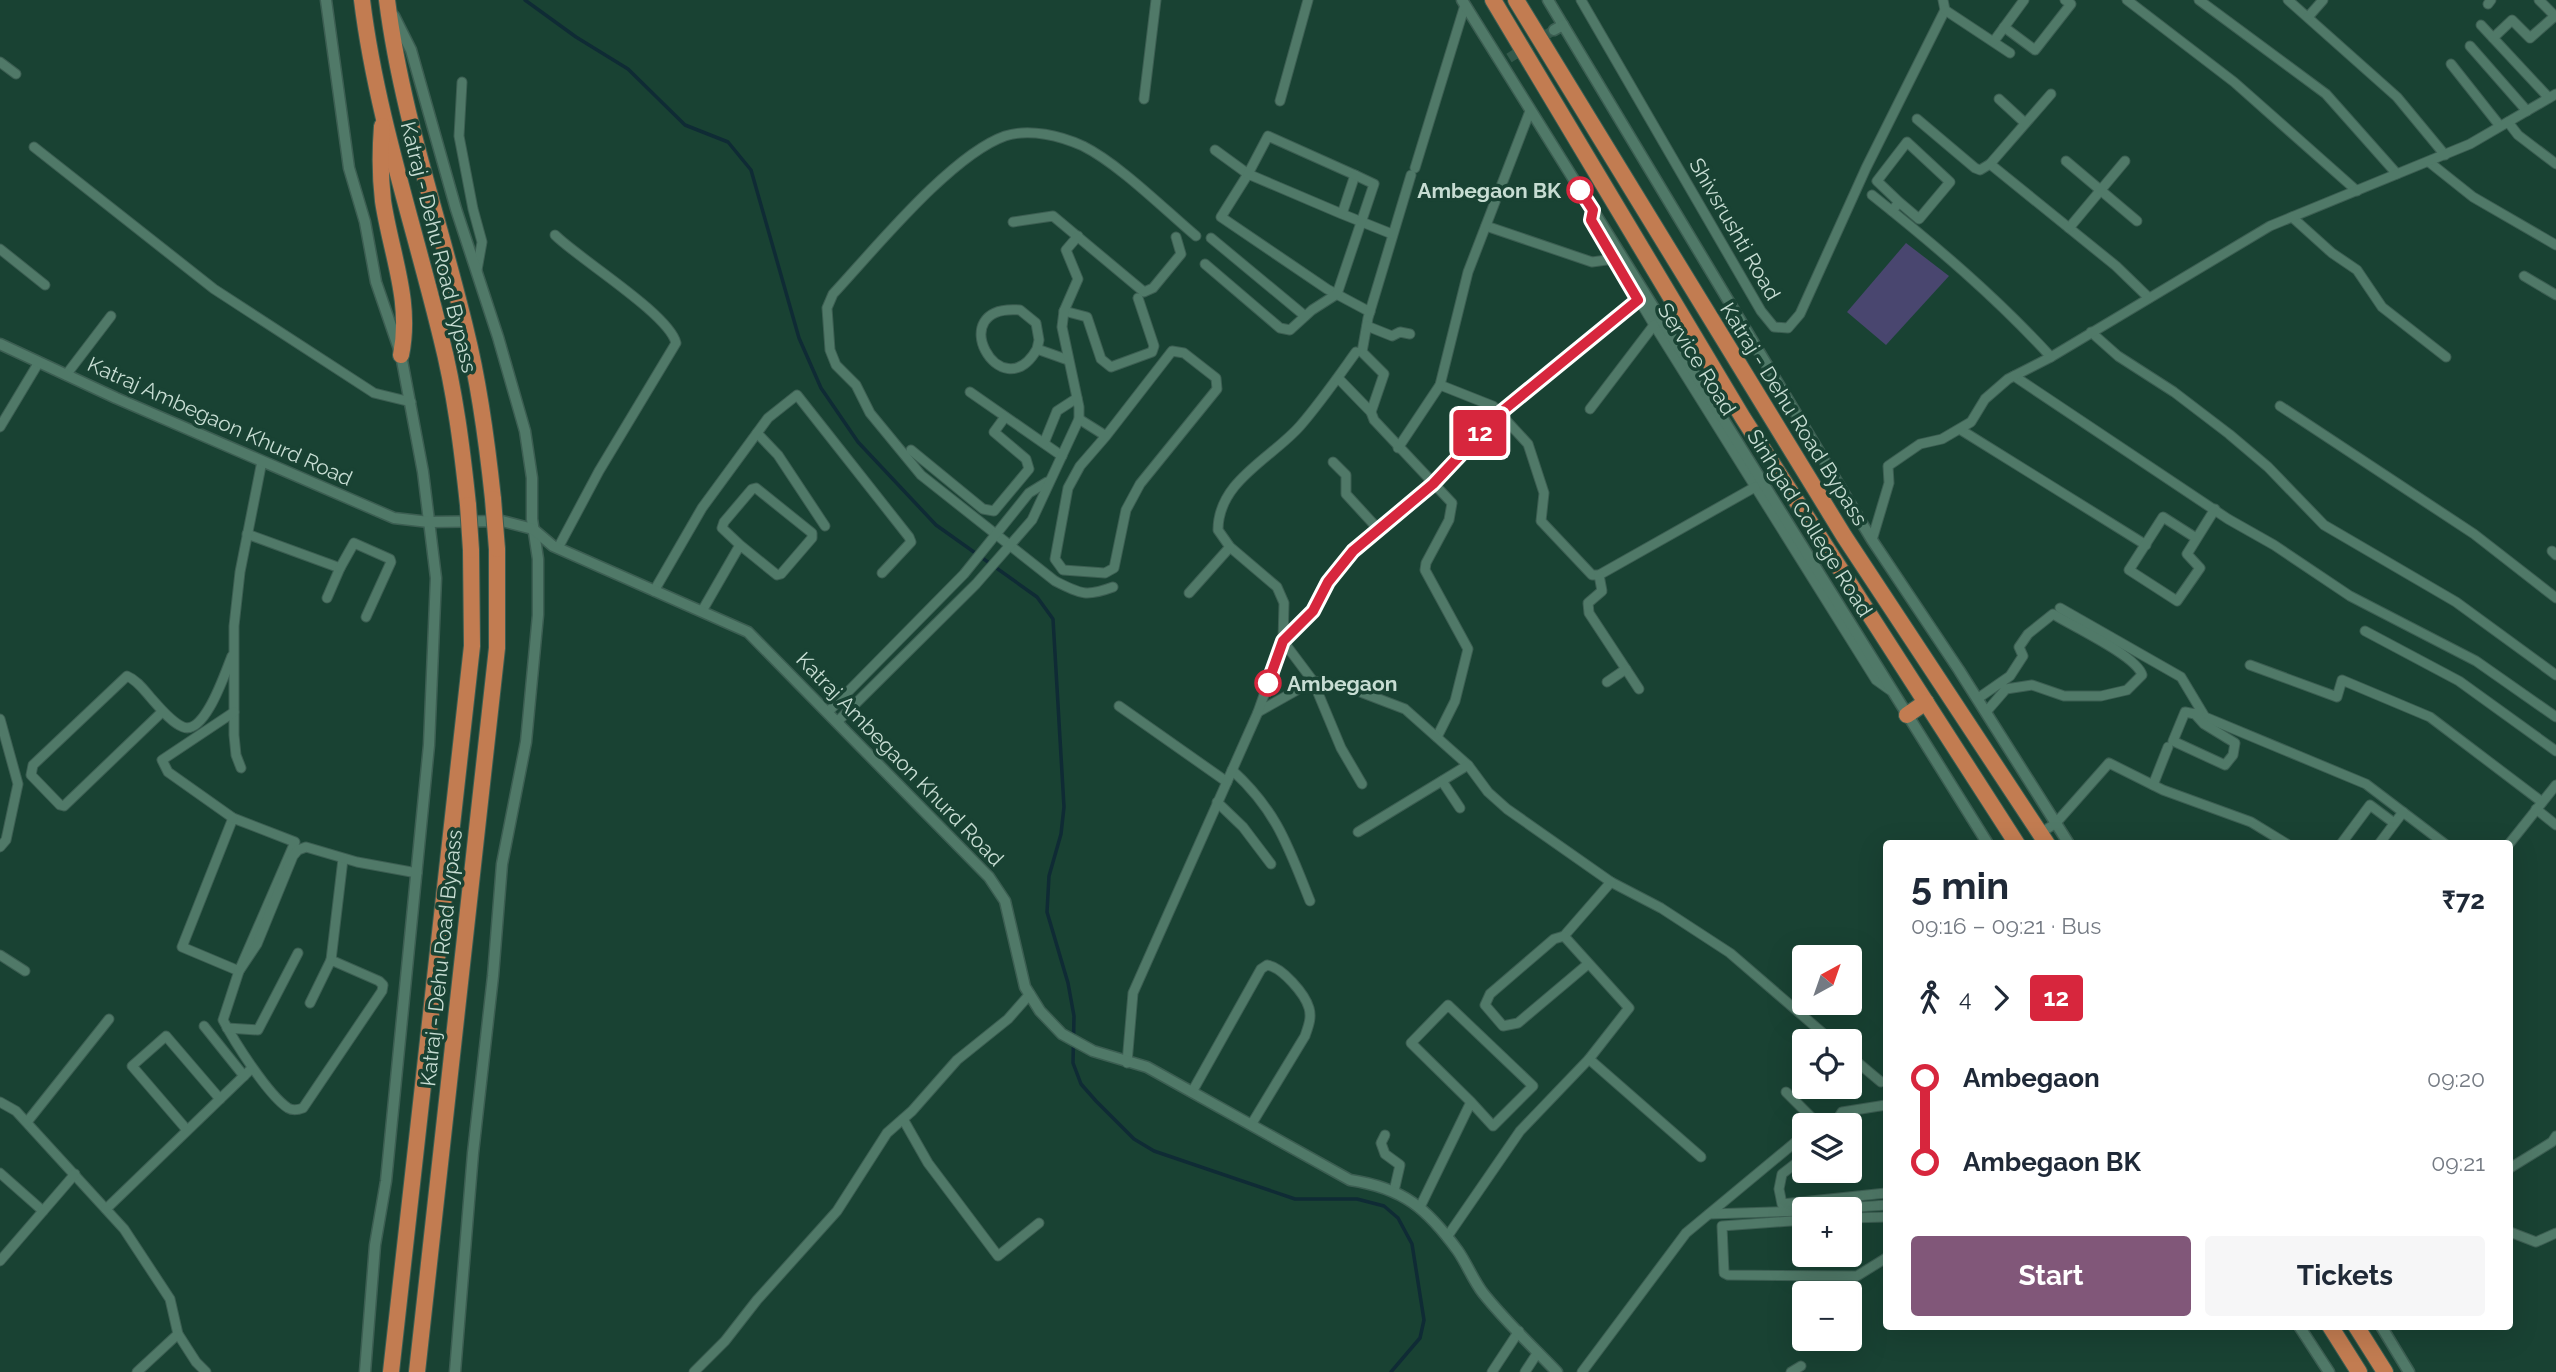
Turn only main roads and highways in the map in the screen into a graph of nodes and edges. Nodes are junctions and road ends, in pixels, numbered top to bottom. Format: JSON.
{"nodes":[{"id":1,"x":362,"y":0,"type":"edge"},
{"id":2,"x":1493,"y":0,"type":"edge"},
{"id":3,"x":1516,"y":0,"type":"edge"},
{"id":4,"x":387,"y":2,"type":"edge"},
{"id":5,"x":384,"y":111,"type":"junction"},
{"id":6,"x":401,"y":355,"type":"road end"},
{"id":7,"x":1926,"y":702,"type":"junction"},
{"id":8,"x":1907,"y":715,"type":"road end"},
{"id":9,"x":2044,"y":838,"type":"edge"},
{"id":10,"x":2014,"y":840,"type":"edge"},
{"id":11,"x":2333,"y":1330,"type":"edge"},
{"id":12,"x":2359,"y":1330,"type":"edge"},
{"id":13,"x":391,"y":1372,"type":"edge"},
{"id":14,"x":417,"y":1372,"type":"edge"},
{"id":15,"x":2359,"y":1372,"type":"edge"},
{"id":16,"x":2385,"y":1372,"type":"edge"}],
"edges":[{"from":1,"to":5,"type":"highway","name":"Katraj - Dehu Road Bypass"},
{"from":2,"to":7,"type":"highway","name":"Katraj - Dehu Road Bypass"},
{"from":3,"to":9,"type":"highway","name":"Katraj - Dehu Road Bypass"},
{"from":4,"to":14,"type":"highway","name":"Katraj - Dehu Road Bypass","bridge":true},
{"from":5,"to":6,"type":"highway"},
{"from":5,"to":13,"type":"highway","name":"Katraj - Dehu Road Bypass","bridge":true},
{"from":7,"to":8,"type":"highway"},
{"from":7,"to":10,"type":"highway","name":"Katraj - Dehu Road Bypass"},
{"from":11,"to":15,"type":"highway"},
{"from":12,"to":16,"type":"highway"}]}
